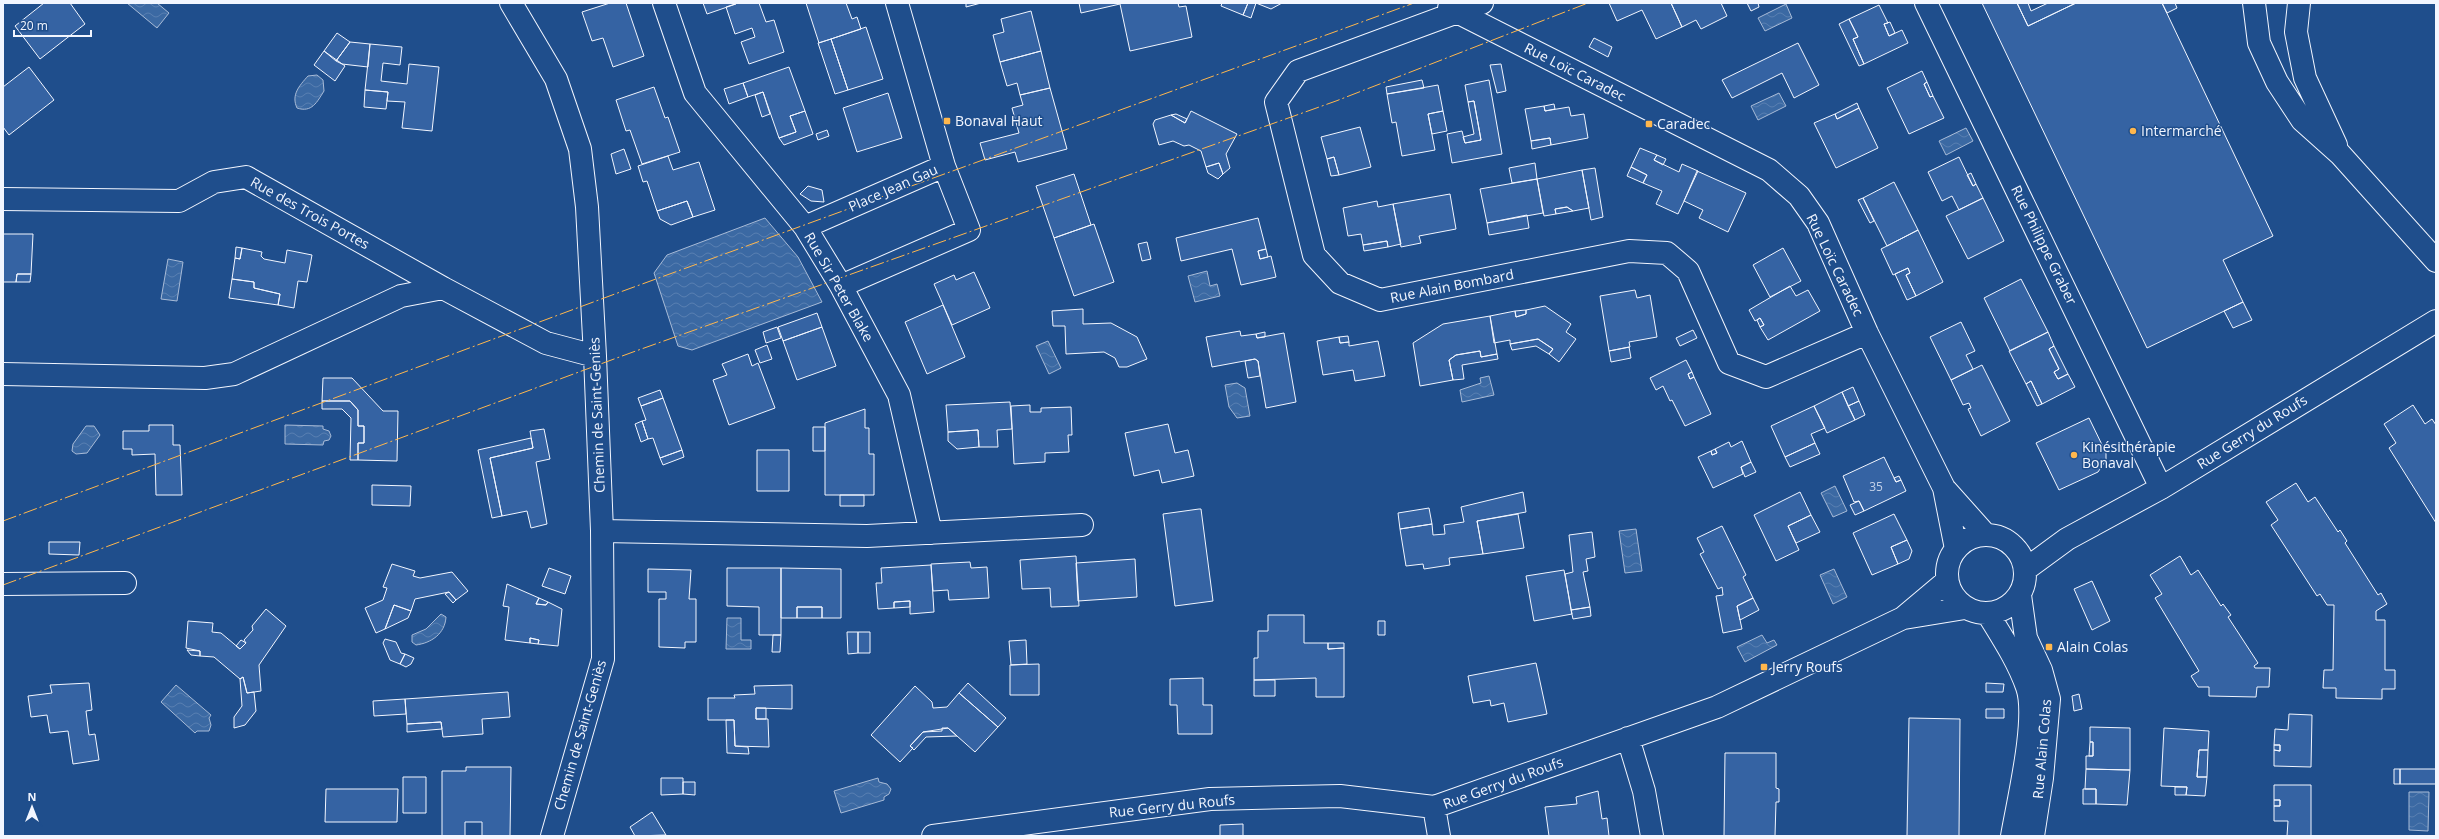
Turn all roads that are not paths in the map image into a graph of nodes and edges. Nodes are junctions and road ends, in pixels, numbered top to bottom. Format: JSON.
{"nodes":[{"id":1,"x":511,"y":3,"type":"edge"},
{"id":2,"x":664,"y":3,"type":"edge"},
{"id":3,"x":897,"y":3,"type":"edge"},
{"id":4,"x":1482,"y":3,"type":"edge"},
{"id":5,"x":1926,"y":3,"type":"edge"},
{"id":6,"x":2254,"y":3,"type":"edge"},
{"id":7,"x":2299,"y":3,"type":"edge"},
{"id":8,"x":1449,"y":8,"type":"edge"},
{"id":9,"x":2340,"y":154,"type":"junction"},
{"id":10,"x":944,"y":166,"type":"junction"},
{"id":11,"x":3,"y":199,"type":"edge"},
{"id":12,"x":805,"y":227,"type":"junction"},
{"id":13,"x":2436,"y":261,"type":"edge"},
{"id":14,"x":841,"y":286,"type":"junction"},
{"id":15,"x":443,"y":288,"type":"junction"},
{"id":16,"x":2436,"y":321,"type":"edge"},
{"id":17,"x":1867,"y":333,"type":"junction"},
{"id":18,"x":595,"y":356,"type":"junction"},
{"id":19,"x":3,"y":374,"type":"edge"},
{"id":20,"x":1944,"y":488,"type":"junction"},
{"id":21,"x":2161,"y":488,"type":"junction"},
{"id":22,"x":1082,"y":525,"type":"dead end"},
{"id":23,"x":602,"y":532,"type":"junction"},
{"id":24,"x":931,"y":533,"type":"junction"},
{"id":25,"x":1985,"y":534,"type":"junction"},
{"id":26,"x":2067,"y":539,"type":"junction"},
{"id":27,"x":2015,"y":547,"type":"junction"},
{"id":28,"x":1956,"y":549,"type":"junction"},
{"id":29,"x":2026,"y":569,"type":"junction"},
{"id":30,"x":1947,"y":581,"type":"junction"},
{"id":31,"x":3,"y":584,"type":"edge"},
{"id":32,"x":125,"y":584,"type":"dead end"},
{"id":33,"x":2020,"y":595,"type":"junction"},
{"id":34,"x":1966,"y":608,"type":"junction"},
{"id":35,"x":1988,"y":614,"type":"junction"},
{"id":36,"x":1903,"y":618,"type":"junction"},
{"id":37,"x":1628,"y":738,"type":"junction"},
{"id":38,"x":1434,"y":807,"type":"junction"},
{"id":39,"x":552,"y":836,"type":"edge"},
{"id":40,"x":933,"y":836,"type":"edge"},
{"id":41,"x":1439,"y":836,"type":"edge"},
{"id":42,"x":1652,"y":836,"type":"edge"},
{"id":43,"x":2012,"y":836,"type":"edge"},
{"id":44,"x":2033,"y":836,"type":"edge"}],
"edges":[{"from":1,"to":18,"type":"street","name":"Chemin de Saint-Geniès"},
{"from":2,"to":12,"type":"street","name":"Rue Sir Peter Blake"},
{"from":3,"to":10,"type":"street"},
{"from":4,"to":8,"type":"street"},
{"from":5,"to":21,"type":"street","name":"Rue Philippe Graber"},
{"from":6,"to":9,"type":"street"},
{"from":7,"to":9,"type":"street"},
{"from":8,"to":17,"type":"street","name":"Rue Loïc Caradec"},
{"from":8,"to":17,"type":"street","name":"Rue Alain Bombard"},
{"from":9,"to":13,"type":"street"},
{"from":10,"to":12,"type":"street","name":"Place Jean Gau"},
{"from":10,"to":14,"type":"street","name":"Place Jean Gau"},
{"from":11,"to":15,"type":"street","name":"Rue des Trois Portes"},
{"from":12,"to":14,"type":"street","name":"Rue Sir Peter Blake"},
{"from":14,"to":24,"type":"street","name":"Rue Sir Peter Blake"},
{"from":15,"to":18,"type":"street","name":"Rue des Trois Portes"},
{"from":15,"to":19,"type":"street"},
{"from":16,"to":21,"type":"street","name":"Rue Gerry du Roufs"},
{"from":17,"to":20,"type":"street","name":"Rue Loïc Caradec"},
{"from":18,"to":23,"type":"street","name":"Chemin de Saint-Geniès"},
{"from":20,"to":25,"type":"street","name":"Rue Loïc Caradec"},
{"from":20,"to":28,"type":"street","name":"Rue Loïc Caradec"},
{"from":21,"to":26,"type":"street","name":"Rue Gerry du Roufs"},
{"from":22,"to":24,"type":"street"},
{"from":23,"to":24,"type":"street"},
{"from":23,"to":39,"type":"street","name":"Chemin de Saint-Geniès"},
{"from":25,"to":27,"type":"street"},
{"from":25,"to":28,"type":"street"},
{"from":26,"to":27,"type":"street","name":"Rue Gerry du Roufs"},
{"from":26,"to":29,"type":"street","name":"Rue Gerry du Roufs"},
{"from":27,"to":29,"type":"street"},
{"from":28,"to":30,"type":"street"},
{"from":29,"to":33,"type":"street"},
{"from":30,"to":34,"type":"street"},
{"from":30,"to":36,"type":"street","name":"Rue Gerry du Roufs"},
{"from":31,"to":32,"type":"street"},
{"from":33,"to":35,"type":"street"},
{"from":33,"to":44,"type":"street","name":"Rue Alain Colas"},
{"from":34,"to":35,"type":"street"},
{"from":34,"to":36,"type":"street","name":"Rue Gerry du Roufs"},
{"from":35,"to":43,"type":"street","name":"Rue Alain Colas"},
{"from":36,"to":37,"type":"street","name":"Rue Gerry du Roufs"},
{"from":37,"to":38,"type":"street","name":"Rue Gerry du Roufs"},
{"from":37,"to":42,"type":"street"},
{"from":38,"to":40,"type":"street","name":"Rue Gerry du Roufs"},
{"from":38,"to":41,"type":"street"}]}
